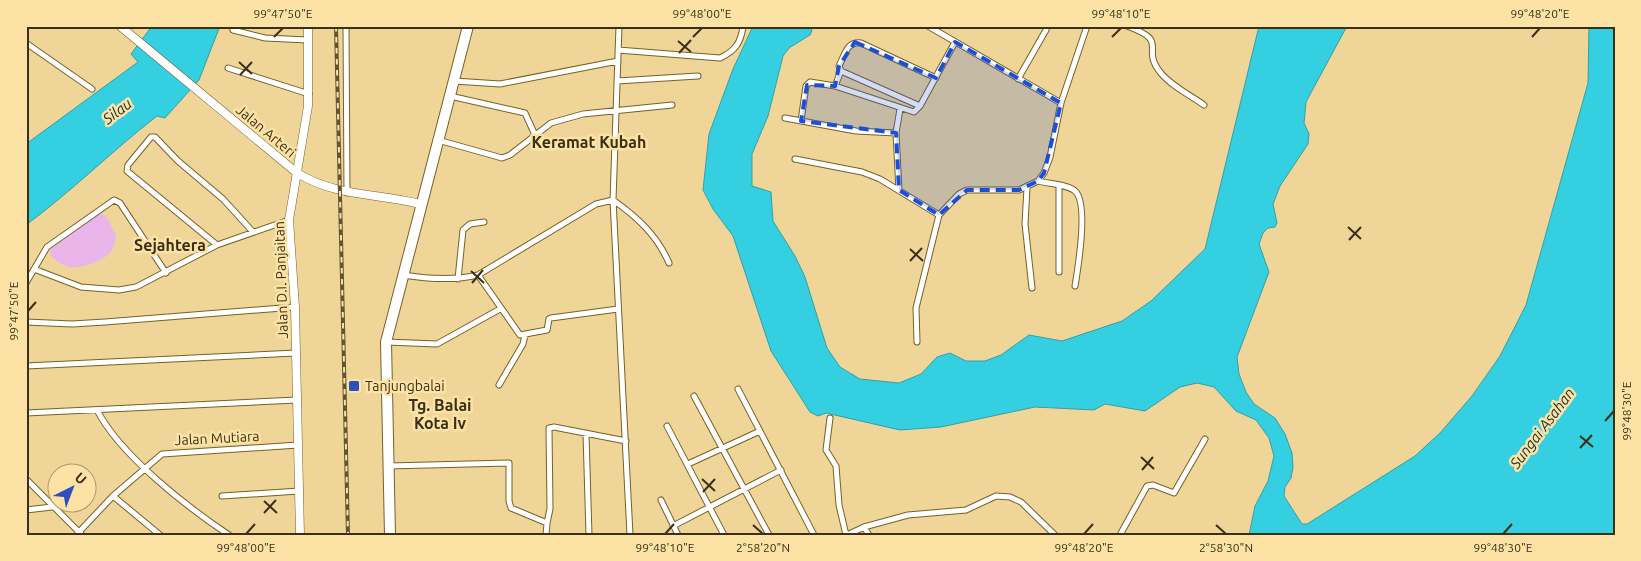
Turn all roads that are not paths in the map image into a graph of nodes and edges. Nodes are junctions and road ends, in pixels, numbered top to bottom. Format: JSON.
{"nodes":[{"id":1,"x":120,"y":26,"type":"edge"},
{"id":2,"x":308,"y":26,"type":"edge"},
{"id":3,"x":346,"y":26,"type":"edge"},
{"id":4,"x":468,"y":26,"type":"edge"},
{"id":5,"x":619,"y":26,"type":"edge"},
{"id":6,"x":743,"y":26,"type":"edge"},
{"id":7,"x":928,"y":26,"type":"edge"},
{"id":8,"x":1127,"y":26,"type":"edge"},
{"id":9,"x":1086,"y":27,"type":"edge"},
{"id":10,"x":233,"y":30,"type":"dead end"},
{"id":11,"x":1046,"y":30,"type":"dead end"},
{"id":12,"x":308,"y":40,"type":"junction"},
{"id":13,"x":955,"y":42,"type":"junction"},
{"id":14,"x":26,"y":44,"type":"edge"},
{"id":15,"x":618,"y":50,"type":"junction"},
{"id":16,"x":618,"y":61,"type":"junction"},
{"id":17,"x":228,"y":68,"type":"dead end"},
{"id":18,"x":841,"y":71,"type":"junction"},
{"id":19,"x":698,"y":76,"type":"dead end"},
{"id":20,"x":936,"y":78,"type":"junction"},
{"id":21,"x":1018,"y":79,"type":"junction"},
{"id":22,"x":454,"y":81,"type":"junction"},
{"id":23,"x":617,"y":81,"type":"junction"},
{"id":24,"x":835,"y":86,"type":"junction"},
{"id":25,"x":92,"y":89,"type":"dead end"},
{"id":26,"x":309,"y":94,"type":"junction"},
{"id":27,"x":450,"y":96,"type":"junction"},
{"id":28,"x":1061,"y":103,"type":"junction"},
{"id":29,"x":672,"y":105,"type":"dead end"},
{"id":30,"x":1204,"y":105,"type":"dead end"},
{"id":31,"x":920,"y":106,"type":"junction"},
{"id":32,"x":900,"y":109,"type":"junction"},
{"id":33,"x":616,"y":110,"type":"junction"},
{"id":34,"x":785,"y":118,"type":"dead end"},
{"id":35,"x":801,"y":121,"type":"junction"},
{"id":36,"x":896,"y":134,"type":"junction"},
{"id":37,"x":535,"y":135,"type":"junction"},
{"id":38,"x":437,"y":140,"type":"junction"},
{"id":39,"x":795,"y":159,"type":"dead end"},
{"id":40,"x":297,"y":173,"type":"junction"},
{"id":41,"x":1038,"y":181,"type":"junction"},
{"id":42,"x":1059,"y":186,"type":"junction"},
{"id":43,"x":1027,"y":188,"type":"junction"},
{"id":44,"x":899,"y":190,"type":"junction"},
{"id":45,"x":347,"y":193,"type":"junction"},
{"id":46,"x":612,"y":200,"type":"junction"},
{"id":47,"x":420,"y":204,"type":"junction"},
{"id":48,"x":939,"y":215,"type":"junction"},
{"id":49,"x":290,"y":220,"type":"junction"},
{"id":50,"x":484,"y":222,"type":"dead end"},
{"id":51,"x":253,"y":232,"type":"junction"},
{"id":52,"x":216,"y":245,"type":"junction"},
{"id":53,"x":669,"y":263,"type":"dead end"},
{"id":54,"x":34,"y":269,"type":"junction"},
{"id":55,"x":1059,"y":272,"type":"dead end"},
{"id":56,"x":166,"y":273,"type":"junction"},
{"id":57,"x":402,"y":275,"type":"junction"},
{"id":58,"x":478,"y":275,"type":"junction"},
{"id":59,"x":458,"y":279,"type":"junction"},
{"id":60,"x":26,"y":283,"type":"edge"},
{"id":61,"x":1075,"y":286,"type":"dead end"},
{"id":62,"x":1032,"y":288,"type":"dead end"},
{"id":63,"x":295,"y":307,"type":"junction"},
{"id":64,"x":500,"y":309,"type":"junction"},
{"id":65,"x":618,"y":309,"type":"junction"},
{"id":66,"x":26,"y":322,"type":"edge"},
{"id":67,"x":525,"y":335,"type":"junction"},
{"id":68,"x":386,"y":342,"type":"junction"},
{"id":69,"x":916,"y":342,"type":"dead end"},
{"id":70,"x":296,"y":353,"type":"junction"},
{"id":71,"x":26,"y":366,"type":"edge"},
{"id":72,"x":499,"y":385,"type":"dead end"},
{"id":73,"x":738,"y":389,"type":"dead end"},
{"id":74,"x":694,"y":396,"type":"dead end"},
{"id":75,"x":298,"y":400,"type":"junction"},
{"id":76,"x":97,"y":410,"type":"junction"},
{"id":77,"x":26,"y":413,"type":"edge"},
{"id":78,"x":830,"y":418,"type":"dead end"},
{"id":79,"x":667,"y":426,"type":"dead end"},
{"id":80,"x":760,"y":431,"type":"junction"},
{"id":81,"x":586,"y":434,"type":"junction"},
{"id":82,"x":1205,"y":439,"type":"dead end"},
{"id":83,"x":626,"y":441,"type":"junction"},
{"id":84,"x":298,"y":445,"type":"junction"},
{"id":85,"x":723,"y":448,"type":"junction"},
{"id":86,"x":688,"y":464,"type":"junction"},
{"id":87,"x":387,"y":466,"type":"junction"},
{"id":88,"x":144,"y":467,"type":"junction"},
{"id":89,"x":781,"y":470,"type":"junction"},
{"id":90,"x":26,"y":479,"type":"edge"},
{"id":91,"x":744,"y":489,"type":"junction"},
{"id":92,"x":299,"y":491,"type":"junction"},
{"id":93,"x":113,"y":496,"type":"junction"},
{"id":94,"x":222,"y":496,"type":"dead end"},
{"id":95,"x":660,"y":500,"type":"dead end"},
{"id":96,"x":48,"y":503,"type":"edge"},
{"id":97,"x":48,"y":507,"type":"edge"},
{"id":98,"x":709,"y":508,"type":"junction"},
{"id":99,"x":26,"y":510,"type":"edge"},
{"id":100,"x":59,"y":514,"type":"edge"},
{"id":101,"x":547,"y":523,"type":"junction"},
{"id":102,"x":673,"y":526,"type":"junction"},
{"id":103,"x":864,"y":527,"type":"junction"},
{"id":104,"x":80,"y":534,"type":"edge"},
{"id":105,"x":158,"y":534,"type":"edge"},
{"id":106,"x":229,"y":535,"type":"edge"},
{"id":107,"x":300,"y":535,"type":"edge"},
{"id":108,"x":390,"y":535,"type":"edge"},
{"id":109,"x":546,"y":535,"type":"edge"},
{"id":110,"x":589,"y":535,"type":"edge"},
{"id":111,"x":630,"y":535,"type":"edge"},
{"id":112,"x":678,"y":535,"type":"edge"},
{"id":113,"x":724,"y":535,"type":"edge"},
{"id":114,"x":769,"y":535,"type":"edge"},
{"id":115,"x":814,"y":535,"type":"edge"},
{"id":116,"x":847,"y":535,"type":"edge"},
{"id":117,"x":869,"y":535,"type":"edge"},
{"id":118,"x":1055,"y":535,"type":"edge"},
{"id":119,"x":1120,"y":535,"type":"edge"}],
"edges":[{"from":1,"to":40,"type":"main road","name":"Jalan Arteri"},
{"from":2,"to":12,"type":"main road","name":"Jalan D.I. Panjaitan"},
{"from":3,"to":45,"type":"street"},
{"from":4,"to":22,"type":"highway"},
{"from":5,"to":15,"type":"street"},
{"from":6,"to":15,"type":"street"},
{"from":7,"to":13,"type":"street"},
{"from":8,"to":30,"type":"street"},
{"from":9,"to":28,"type":"street"},
{"from":10,"to":12,"type":"street"},
{"from":11,"to":21,"type":"street"},
{"from":12,"to":26,"type":"main road","name":"Jalan D.I. Panjaitan"},
{"from":13,"to":20,"type":"street"},
{"from":13,"to":21,"type":"street"},
{"from":14,"to":25,"type":"street"},
{"from":15,"to":16,"type":"street"},
{"from":16,"to":22,"type":"street"},
{"from":16,"to":23,"type":"street"},
{"from":17,"to":26,"type":"street"},
{"from":18,"to":20,"type":"street"},
{"from":18,"to":24,"type":"street"},
{"from":18,"to":31,"type":"street"},
{"from":19,"to":23,"type":"street"},
{"from":20,"to":31,"type":"street"},
{"from":21,"to":28,"type":"street"},
{"from":22,"to":27,"type":"highway"},
{"from":23,"to":33,"type":"street"},
{"from":24,"to":32,"type":"street"},
{"from":24,"to":35,"type":"street"},
{"from":26,"to":40,"type":"main road","name":"Jalan D.I. Panjaitan"},
{"from":27,"to":37,"type":"street"},
{"from":27,"to":38,"type":"highway"},
{"from":28,"to":41,"type":"street"},
{"from":29,"to":33,"type":"street"},
{"from":31,"to":32,"type":"street"},
{"from":32,"to":36,"type":"street"},
{"from":33,"to":37,"type":"street"},
{"from":33,"to":46,"type":"street"},
{"from":34,"to":35,"type":"street"},
{"from":35,"to":36,"type":"street"},
{"from":36,"to":44,"type":"street"},
{"from":37,"to":38,"type":"street"},
{"from":38,"to":47,"type":"highway"},
{"from":39,"to":44,"type":"street"},
{"from":40,"to":45,"type":"main road","name":"Jalan Arteri"},
{"from":40,"to":49,"type":"main road","name":"Jalan D.I. Panjaitan"},
{"from":41,"to":42,"type":"street"},
{"from":41,"to":43,"type":"street"},
{"from":42,"to":55,"type":"street"},
{"from":42,"to":61,"type":"street"},
{"from":43,"to":48,"type":"street"},
{"from":43,"to":62,"type":"street"},
{"from":44,"to":48,"type":"street"},
{"from":45,"to":47,"type":"main road","name":"Jalan Arteri"},
{"from":46,"to":53,"type":"street"},
{"from":46,"to":58,"type":"street"},
{"from":46,"to":65,"type":"street"},
{"from":47,"to":57,"type":"highway"},
{"from":48,"to":69,"type":"street"},
{"from":49,"to":51,"type":"street"},
{"from":49,"to":63,"type":"main road","name":"Jalan D.I. Panjaitan"},
{"from":50,"to":59,"type":"street"},
{"from":51,"to":52,"type":"street"},
{"from":51,"to":52,"type":"street"},
{"from":52,"to":56,"type":"street"},
{"from":54,"to":56,"type":"street"},
{"from":54,"to":56,"type":"street"},
{"from":54,"to":60,"type":"street"},
{"from":57,"to":59,"type":"street"},
{"from":57,"to":68,"type":"highway"},
{"from":58,"to":59,"type":"street"},
{"from":58,"to":64,"type":"street"},
{"from":63,"to":66,"type":"street"},
{"from":63,"to":70,"type":"main road","name":"Jalan D.I. Panjaitan"},
{"from":64,"to":67,"type":"street"},
{"from":64,"to":68,"type":"street"},
{"from":65,"to":67,"type":"street"},
{"from":65,"to":83,"type":"street"},
{"from":67,"to":72,"type":"street"},
{"from":68,"to":87,"type":"highway"},
{"from":70,"to":71,"type":"street"},
{"from":70,"to":75,"type":"main road","name":"Jalan D.I. Panjaitan"},
{"from":73,"to":80,"type":"street"},
{"from":74,"to":85,"type":"street"},
{"from":75,"to":76,"type":"street"},
{"from":75,"to":84,"type":"main road","name":"Jalan D.I. Panjaitan"},
{"from":76,"to":77,"type":"street"},
{"from":76,"to":88,"type":"street"},
{"from":78,"to":116,"type":"street"},
{"from":79,"to":86,"type":"street"},
{"from":80,"to":85,"type":"street"},
{"from":80,"to":89,"type":"street"},
{"from":81,"to":83,"type":"street"},
{"from":81,"to":101,"type":"street"},
{"from":81,"to":110,"type":"street"},
{"from":82,"to":119,"type":"street"},
{"from":83,"to":111,"type":"street"},
{"from":84,"to":88,"type":"street","name":"Jalan Mutiara"},
{"from":84,"to":92,"type":"main road","name":"Jalan D.I. Panjaitan"},
{"from":85,"to":86,"type":"street"},
{"from":85,"to":91,"type":"street"},
{"from":86,"to":98,"type":"street"},
{"from":87,"to":101,"type":"street"},
{"from":87,"to":108,"type":"highway"},
{"from":88,"to":93,"type":"street","name":"Jalan Mutiara"},
{"from":88,"to":106,"type":"street"},
{"from":89,"to":91,"type":"street"},
{"from":89,"to":115,"type":"street"},
{"from":90,"to":96,"type":"street"},
{"from":91,"to":98,"type":"street"},
{"from":91,"to":114,"type":"street"},
{"from":92,"to":94,"type":"street"},
{"from":92,"to":107,"type":"main road","name":"Jalan D.I. Panjaitan"},
{"from":93,"to":104,"type":"street","name":"Jalan Mutiara"},
{"from":93,"to":105,"type":"street"},
{"from":95,"to":102,"type":"street"},
{"from":97,"to":99,"type":"street"},
{"from":98,"to":102,"type":"street"},
{"from":98,"to":113,"type":"street"},
{"from":100,"to":104,"type":"street"},
{"from":101,"to":109,"type":"street"},
{"from":102,"to":112,"type":"street"},
{"from":103,"to":116,"type":"street"},
{"from":103,"to":117,"type":"street"},
{"from":103,"to":118,"type":"street"}]}
